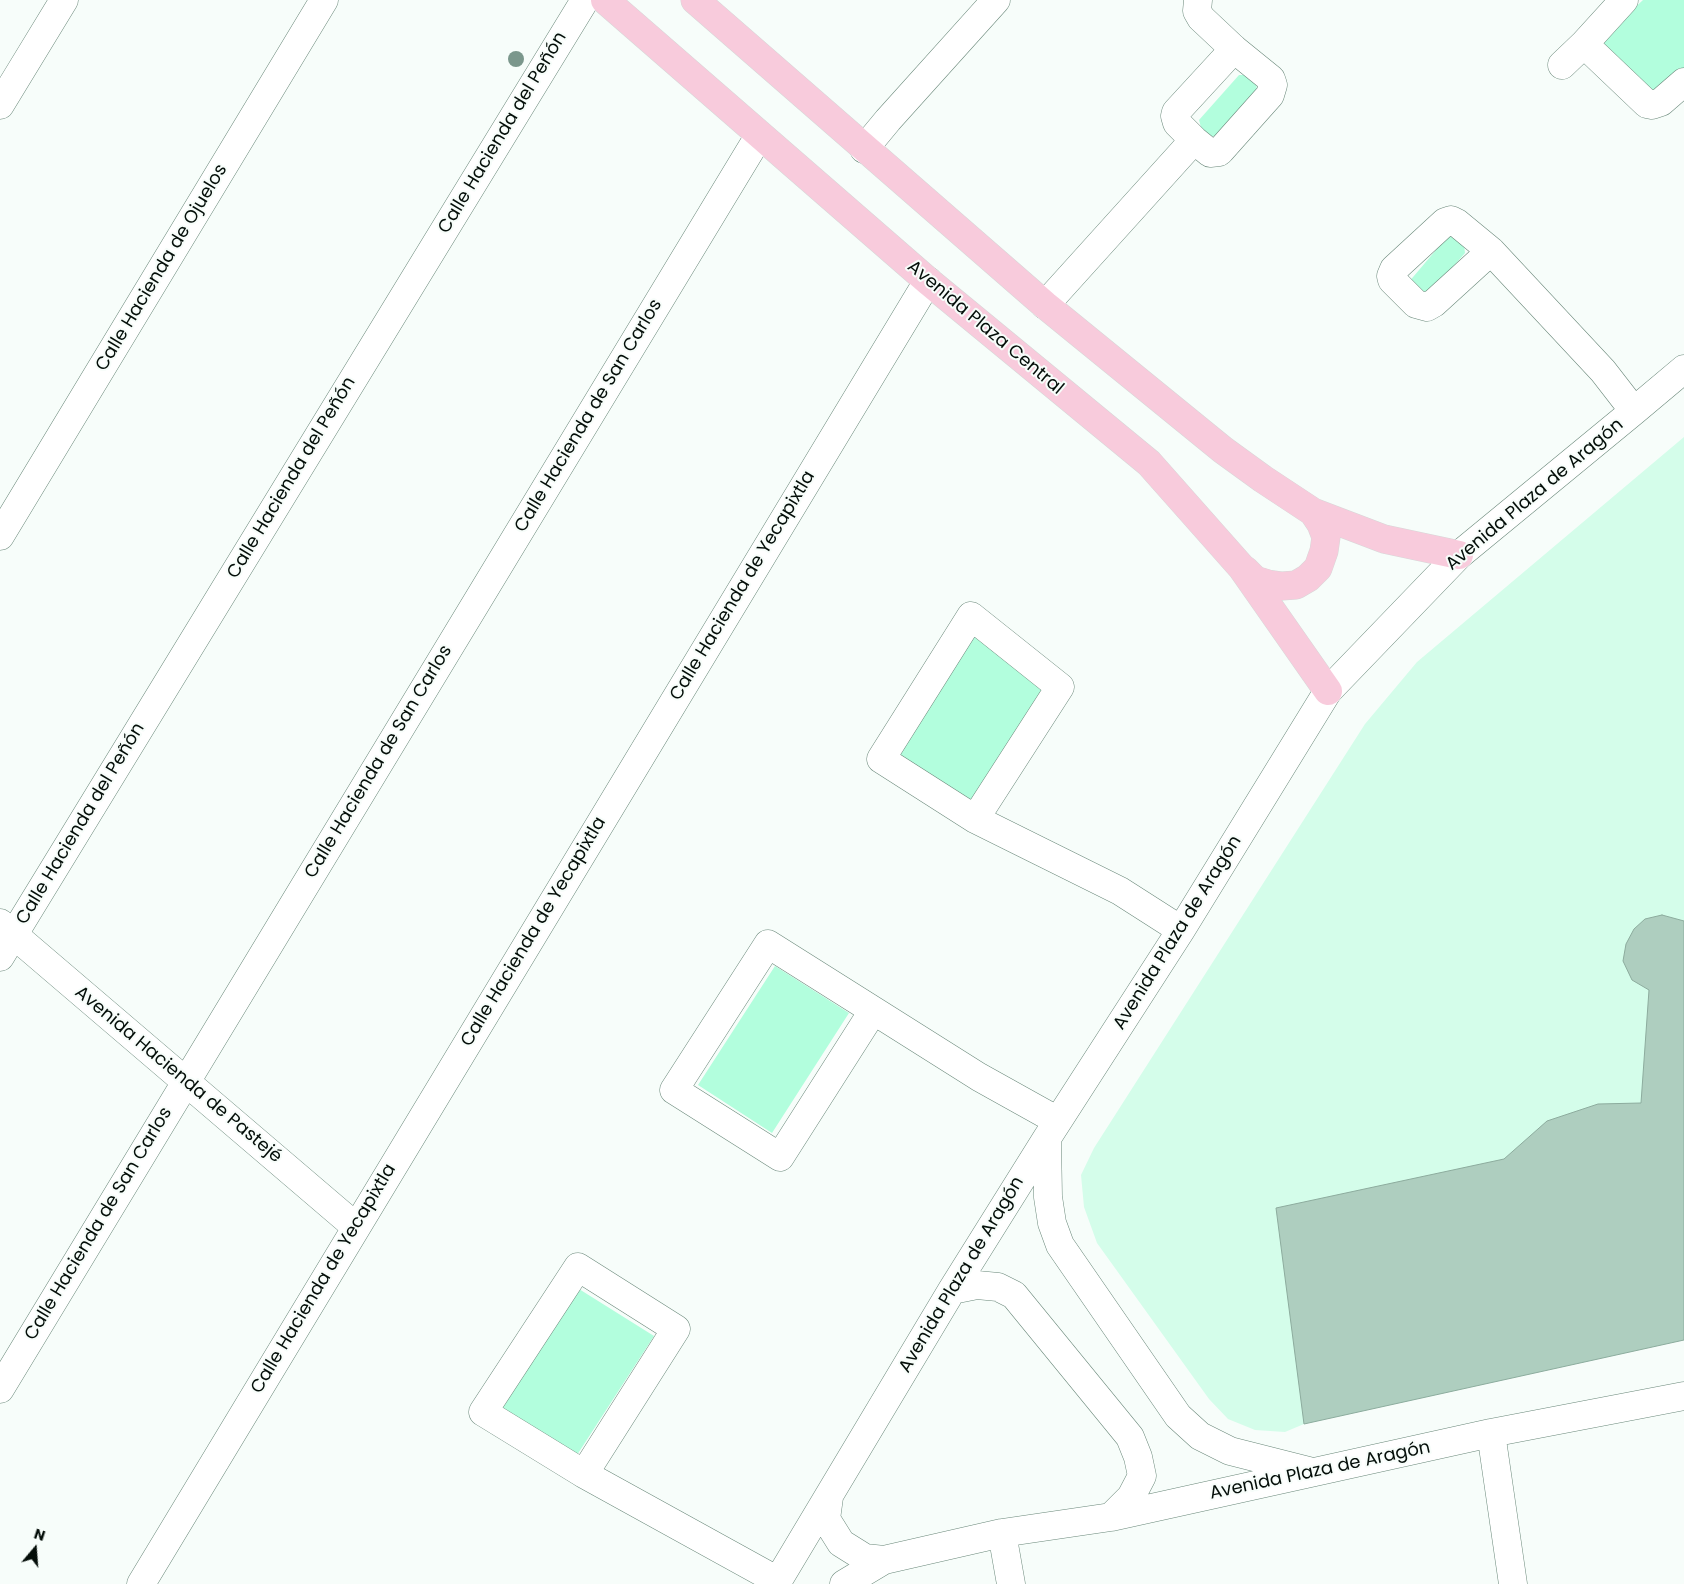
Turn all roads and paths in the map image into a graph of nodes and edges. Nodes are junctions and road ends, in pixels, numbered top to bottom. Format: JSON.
{"nodes":[{"id":1,"x":64,"y":0,"type":"edge"},
{"id":2,"x":324,"y":0,"type":"edge"},
{"id":3,"x":585,"y":0,"type":"edge"},
{"id":4,"x":605,"y":0,"type":"edge"},
{"id":5,"x":695,"y":0,"type":"edge"},
{"id":6,"x":996,"y":0,"type":"edge"},
{"id":7,"x":1198,"y":0,"type":"edge"},
{"id":8,"x":1624,"y":0,"type":"edge"},
{"id":9,"x":1584,"y":44,"type":"junction"},
{"id":10,"x":1234,"y":49,"type":"junction"},
{"id":11,"x":1562,"y":65,"type":"dead end"},
{"id":12,"x":1684,"y":82,"type":"edge"},
{"id":13,"x":0,"y":105,"type":"edge"},
{"id":14,"x":759,"y":136,"type":"junction"},
{"id":15,"x":1194,"y":140,"type":"junction"},
{"id":16,"x":864,"y":149,"type":"junction"},
{"id":17,"x":1491,"y":250,"type":"dead end"},
{"id":18,"x":928,"y":281,"type":"junction"},
{"id":19,"x":1045,"y":305,"type":"junction"},
{"id":20,"x":1684,"y":369,"type":"edge"},
{"id":21,"x":1634,"y":411,"type":"junction"},
{"id":22,"x":1313,"y":512,"type":"junction"},
{"id":23,"x":0,"y":536,"type":"edge"},
{"id":24,"x":1459,"y":555,"type":"junction"},
{"id":25,"x":1242,"y":568,"type":"junction"},
{"id":26,"x":1328,"y":691,"type":"junction"},
{"id":27,"x":975,"y":819,"type":"junction"},
{"id":28,"x":1181,"y":930,"type":"junction"},
{"id":29,"x":4,"y":938,"type":"edge"},
{"id":30,"x":873,"y":1011,"type":"junction"},
{"id":31,"x":186,"y":1082,"type":"junction"},
{"id":32,"x":1052,"y":1130,"type":"junction"},
{"id":33,"x":356,"y":1227,"type":"junction"},
{"id":34,"x":952,"y":1290,"type":"junction"},
{"id":35,"x":0,"y":1390,"type":"edge"},
{"id":36,"x":1684,"y":1396,"type":"edge"},
{"id":37,"x":1491,"y":1433,"type":"junction"},
{"id":38,"x":1317,"y":1473,"type":"junction"},
{"id":39,"x":584,"y":1474,"type":"junction"},
{"id":40,"x":829,"y":1497,"type":"junction"},
{"id":41,"x":1112,"y":1517,"type":"junction"},
{"id":42,"x":1002,"y":1534,"type":"junction"},
{"id":43,"x":884,"y":1560,"type":"junction"},
{"id":44,"x":777,"y":1583,"type":"edge"},
{"id":45,"x":141,"y":1584,"type":"edge"},
{"id":46,"x":844,"y":1584,"type":"edge"},
{"id":47,"x":1010,"y":1584,"type":"edge"},
{"id":48,"x":1513,"y":1584,"type":"edge"}],
"edges":[{"from":1,"to":13,"type":"street"},
{"from":2,"to":23,"type":"street","name":"Calle Hacienda de Ojuelos"},
{"from":3,"to":29,"type":"street","name":"Calle Hacienda del Peñón"},
{"from":4,"to":14,"type":"main road","name":"Avenida Plaza Central"},
{"from":5,"to":16,"type":"main road"},
{"from":6,"to":16,"type":"street"},
{"from":7,"to":10,"type":"street"},
{"from":8,"to":9,"type":"street"},
{"from":9,"to":11,"type":"street"},
{"from":9,"to":12,"type":"street"},
{"from":10,"to":15,"type":"street"},
{"from":10,"to":15,"type":"street"},
{"from":14,"to":18,"type":"main road","name":"Avenida Plaza Central"},
{"from":14,"to":31,"type":"street","name":"Calle Hacienda de San Carlos"},
{"from":15,"to":19,"type":"street"},
{"from":16,"to":19,"type":"main road"},
{"from":17,"to":21,"type":"street"},
{"from":18,"to":25,"type":"main road","name":"Avenida Plaza Central"},
{"from":18,"to":33,"type":"street","name":"Calle Hacienda de Yecapixtla"},
{"from":19,"to":22,"type":"main road"},
{"from":20,"to":21,"type":"street","name":"Avenida Plaza de Aragón"},
{"from":21,"to":24,"type":"street","name":"Avenida Plaza de Aragón"},
{"from":22,"to":24,"type":"main road"},
{"from":22,"to":25,"type":"main road"},
{"from":24,"to":26,"type":"street","name":"Avenida Plaza de Aragón"},
{"from":25,"to":26,"type":"main road","name":"Avenida Plaza Central"},
{"from":26,"to":28,"type":"street","name":"Avenida Plaza de Aragón"},
{"from":27,"to":27,"type":"street"},
{"from":27,"to":28,"type":"street"},
{"from":28,"to":32,"type":"street","name":"Avenida Plaza de Aragón"},
{"from":29,"to":31,"type":"street","name":"Avenida Hacienda de Pastejé"},
{"from":30,"to":30,"type":"street"},
{"from":30,"to":32,"type":"street"},
{"from":31,"to":33,"type":"street","name":"Avenida Hacienda de Pastejé"},
{"from":31,"to":35,"type":"street","name":"Calle Hacienda de San Carlos"},
{"from":32,"to":34,"type":"street","name":"Avenida Plaza de Aragón"},
{"from":32,"to":38,"type":"street"},
{"from":33,"to":45,"type":"street","name":"Calle Hacienda de Yecapixtla"},
{"from":34,"to":40,"type":"street","name":"Avenida Plaza de Aragón"},
{"from":34,"to":41,"type":"street"},
{"from":36,"to":37,"type":"street","name":"Avenida Plaza de Aragón"},
{"from":37,"to":38,"type":"street","name":"Avenida Plaza de Aragón"},
{"from":37,"to":48,"type":"street"},
{"from":38,"to":41,"type":"street","name":"Avenida Plaza de Aragón"},
{"from":39,"to":39,"type":"street"},
{"from":39,"to":44,"type":"street"},
{"from":40,"to":43,"type":"street"},
{"from":40,"to":44,"type":"street","name":"Avenida Plaza de Aragón"},
{"from":41,"to":42,"type":"street","name":"Avenida Plaza de Aragón"},
{"from":42,"to":43,"type":"street","name":"Avenida Plaza de Aragón"},
{"from":42,"to":47,"type":"street"},
{"from":43,"to":46,"type":"street","name":"Avenida Plaza de Aragón"}]}
